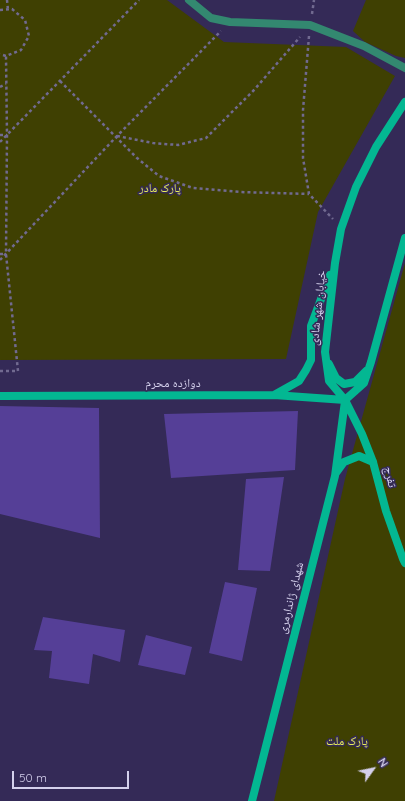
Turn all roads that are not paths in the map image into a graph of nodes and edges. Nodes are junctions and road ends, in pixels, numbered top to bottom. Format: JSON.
{"nodes":[{"id":1,"x":189,"y":0,"type":"edge"},
{"id":2,"x":405,"y":68,"type":"edge"},
{"id":3,"x":405,"y":102,"type":"edge"},
{"id":4,"x":405,"y":238,"type":"edge"},
{"id":5,"x":335,"y":263,"type":"junction"},
{"id":6,"x":325,"y":352,"type":"junction"},
{"id":7,"x":372,"y":362,"type":"junction"},
{"id":8,"x":274,"y":395,"type":"junction"},
{"id":9,"x":0,"y":396,"type":"edge"},
{"id":10,"x":345,"y":400,"type":"junction"},
{"id":11,"x":373,"y":462,"type":"junction"},
{"id":12,"x":335,"y":476,"type":"junction"},
{"id":13,"x":405,"y":563,"type":"edge"},
{"id":14,"x":252,"y":801,"type":"edge"}],
"edges":[{"from":1,"to":2,"type":"lane"},
{"from":3,"to":5,"type":"main road","name":"خیابان شهر شادی"},
{"from":4,"to":7,"type":"main road"},
{"from":5,"to":6,"type":"main road","name":"خیابان شهر شادی"},
{"from":5,"to":8,"type":"main road"},
{"from":6,"to":7,"type":"main road"},
{"from":6,"to":10,"type":"main road","name":"خیابان شهر شادی"},
{"from":7,"to":10,"type":"main road"},
{"from":8,"to":9,"type":"main road","name":"دوازده محرم"},
{"from":8,"to":10,"type":"main road","name":"دوازده محرم"},
{"from":10,"to":11,"type":"main road","name":"تفرج"},
{"from":10,"to":12,"type":"main road","name":"شهدای ژاندارمری"},
{"from":11,"to":12,"type":"main road"},
{"from":11,"to":13,"type":"main road","name":"تفرج"},
{"from":12,"to":14,"type":"main road","name":"شهدای ژاندارمری"}]}
